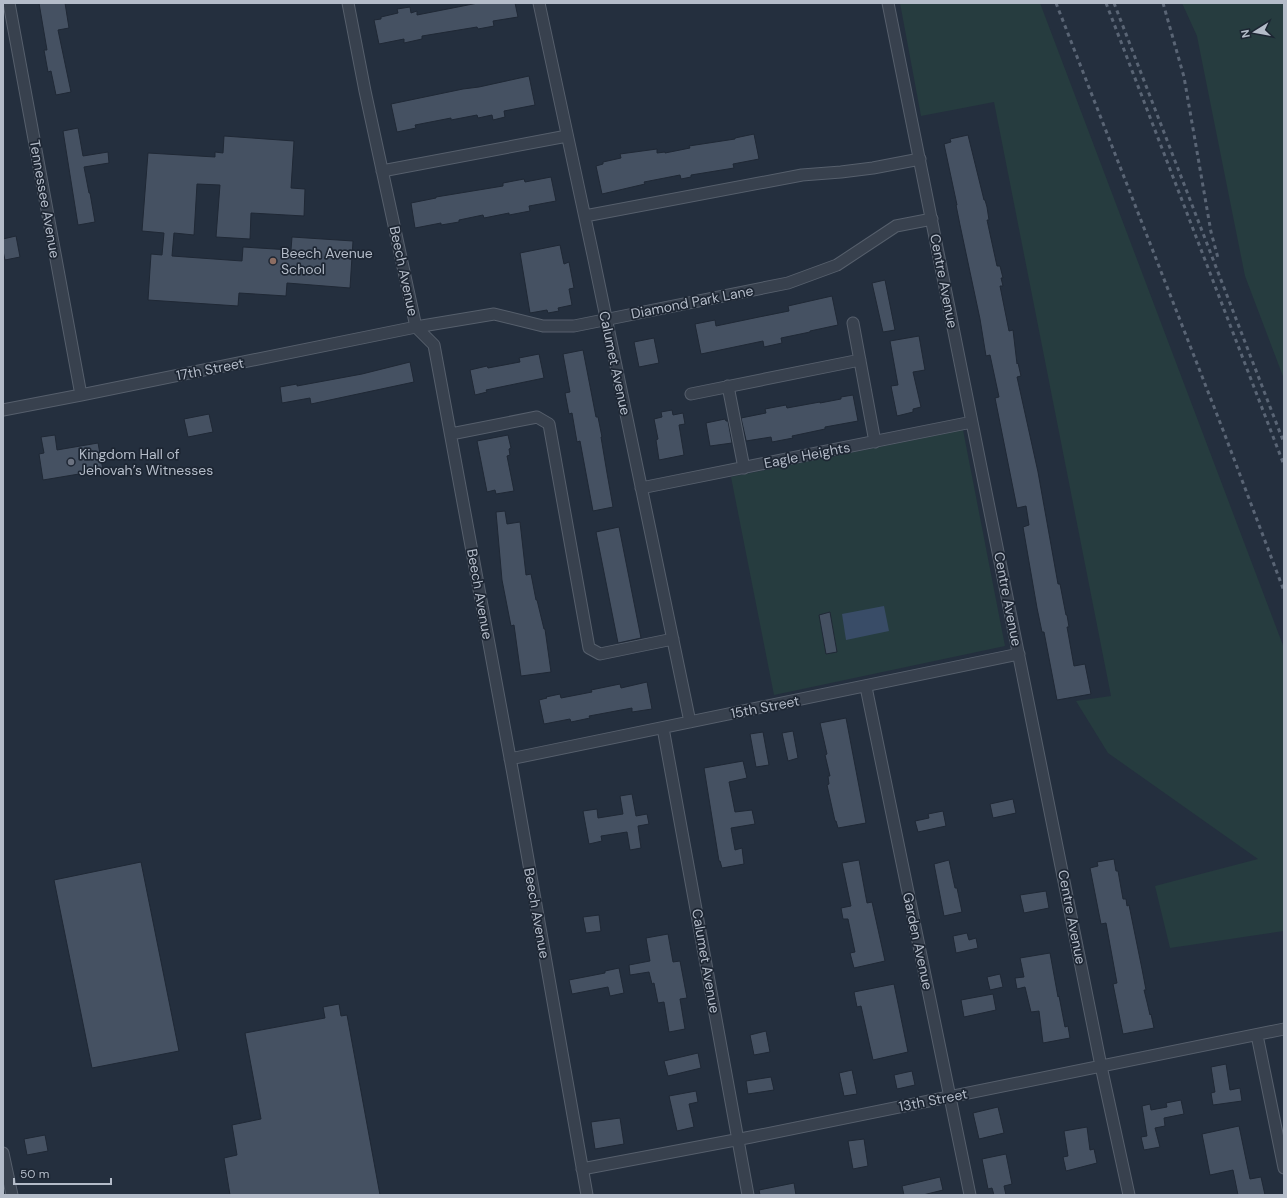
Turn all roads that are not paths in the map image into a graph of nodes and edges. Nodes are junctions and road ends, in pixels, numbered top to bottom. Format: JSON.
{"nodes":[{"id":1,"x":9,"y":3,"type":"edge"},
{"id":2,"x":348,"y":3,"type":"edge"},
{"id":3,"x":539,"y":3,"type":"edge"},
{"id":4,"x":888,"y":3,"type":"edge"},
{"id":5,"x":567,"y":136,"type":"junction"},
{"id":6,"x":920,"y":159,"type":"junction"},
{"id":7,"x":382,"y":171,"type":"junction"},
{"id":8,"x":585,"y":216,"type":"junction"},
{"id":9,"x":932,"y":219,"type":"junction"},
{"id":10,"x":606,"y":320,"type":"junction"},
{"id":11,"x":853,"y":323,"type":"dead end"},
{"id":12,"x":416,"y":328,"type":"junction"},
{"id":13,"x":860,"y":360,"type":"junction"},
{"id":14,"x":728,"y":386,"type":"junction"},
{"id":15,"x":691,"y":394,"type":"dead end"},
{"id":16,"x":81,"y":395,"type":"junction"},
{"id":17,"x":3,"y":410,"type":"edge"},
{"id":18,"x":972,"y":422,"type":"junction"},
{"id":19,"x":451,"y":434,"type":"junction"},
{"id":20,"x":875,"y":442,"type":"junction"},
{"id":21,"x":744,"y":468,"type":"junction"},
{"id":22,"x":641,"y":488,"type":"junction"},
{"id":23,"x":672,"y":639,"type":"junction"},
{"id":24,"x":1019,"y":654,"type":"junction"},
{"id":25,"x":866,"y":686,"type":"junction"},
{"id":26,"x":690,"y":722,"type":"junction"},
{"id":27,"x":663,"y":728,"type":"junction"},
{"id":28,"x":510,"y":759,"type":"junction"},
{"id":29,"x":1284,"y":1029,"type":"edge"},
{"id":30,"x":1257,"y":1035,"type":"junction"},
{"id":31,"x":1101,"y":1066,"type":"junction"},
{"id":32,"x":950,"y":1096,"type":"junction"},
{"id":33,"x":738,"y":1140,"type":"junction"},
{"id":34,"x":3,"y":1153,"type":"edge"},
{"id":35,"x":1284,"y":1168,"type":"edge"},
{"id":36,"x":582,"y":1170,"type":"junction"},
{"id":37,"x":12,"y":1195,"type":"edge"},
{"id":38,"x":587,"y":1195,"type":"edge"},
{"id":39,"x":748,"y":1195,"type":"edge"},
{"id":40,"x":970,"y":1195,"type":"edge"},
{"id":41,"x":1129,"y":1195,"type":"edge"}],
"edges":[{"from":1,"to":16,"type":"street","name":"Tennessee Avenue"},
{"from":2,"to":7,"type":"street","name":"Beech Avenue"},
{"from":3,"to":5,"type":"street","name":"Calumet Avenue"},
{"from":4,"to":6,"type":"street","name":"Centre Avenue"},
{"from":5,"to":7,"type":"street"},
{"from":5,"to":8,"type":"street","name":"Calumet Avenue"},
{"from":6,"to":8,"type":"street"},
{"from":6,"to":9,"type":"street","name":"Centre Avenue"},
{"from":7,"to":12,"type":"street","name":"Beech Avenue"},
{"from":8,"to":10,"type":"street","name":"Calumet Avenue"},
{"from":9,"to":10,"type":"street","name":"Diamond Park Lane"},
{"from":9,"to":18,"type":"street","name":"Centre Avenue"},
{"from":10,"to":12,"type":"street","name":"Diamond Park Lane"},
{"from":10,"to":22,"type":"street","name":"Calumet Avenue"},
{"from":11,"to":13,"type":"street"},
{"from":12,"to":16,"type":"street","name":"17th Street"},
{"from":12,"to":19,"type":"street","name":"Beech Avenue"},
{"from":13,"to":14,"type":"street"},
{"from":13,"to":20,"type":"street"},
{"from":14,"to":15,"type":"street"},
{"from":14,"to":21,"type":"street"},
{"from":16,"to":17,"type":"street","name":"17th Street"},
{"from":18,"to":20,"type":"street","name":"Eagle Heights"},
{"from":18,"to":24,"type":"street","name":"Centre Avenue"},
{"from":19,"to":23,"type":"street"},
{"from":19,"to":28,"type":"street","name":"Beech Avenue"},
{"from":20,"to":21,"type":"street","name":"Eagle Heights"},
{"from":21,"to":22,"type":"street","name":"Eagle Heights"},
{"from":22,"to":23,"type":"street","name":"Calumet Avenue"},
{"from":23,"to":26,"type":"street","name":"Calumet Avenue"},
{"from":24,"to":25,"type":"street","name":"15th Street"},
{"from":24,"to":31,"type":"street","name":"Centre Avenue"},
{"from":25,"to":26,"type":"street","name":"15th Street"},
{"from":25,"to":32,"type":"street","name":"Garden Avenue"},
{"from":26,"to":27,"type":"street","name":"15th Street"},
{"from":27,"to":28,"type":"street","name":"15th Street"},
{"from":27,"to":33,"type":"street","name":"Calumet Avenue"},
{"from":28,"to":36,"type":"street","name":"Beech Avenue"},
{"from":29,"to":30,"type":"street","name":"13th Street"},
{"from":30,"to":31,"type":"street","name":"13th Street"},
{"from":30,"to":35,"type":"street"},
{"from":31,"to":32,"type":"street","name":"13th Street"},
{"from":31,"to":41,"type":"street","name":"Centre Avenue"},
{"from":32,"to":33,"type":"street","name":"13th Street"},
{"from":32,"to":40,"type":"street","name":"Garden Avenue"},
{"from":33,"to":36,"type":"street","name":"13th Street"},
{"from":33,"to":39,"type":"street","name":"Calumet Avenue"},
{"from":34,"to":37,"type":"street"},
{"from":36,"to":38,"type":"street","name":"Beech Avenue"}]}
